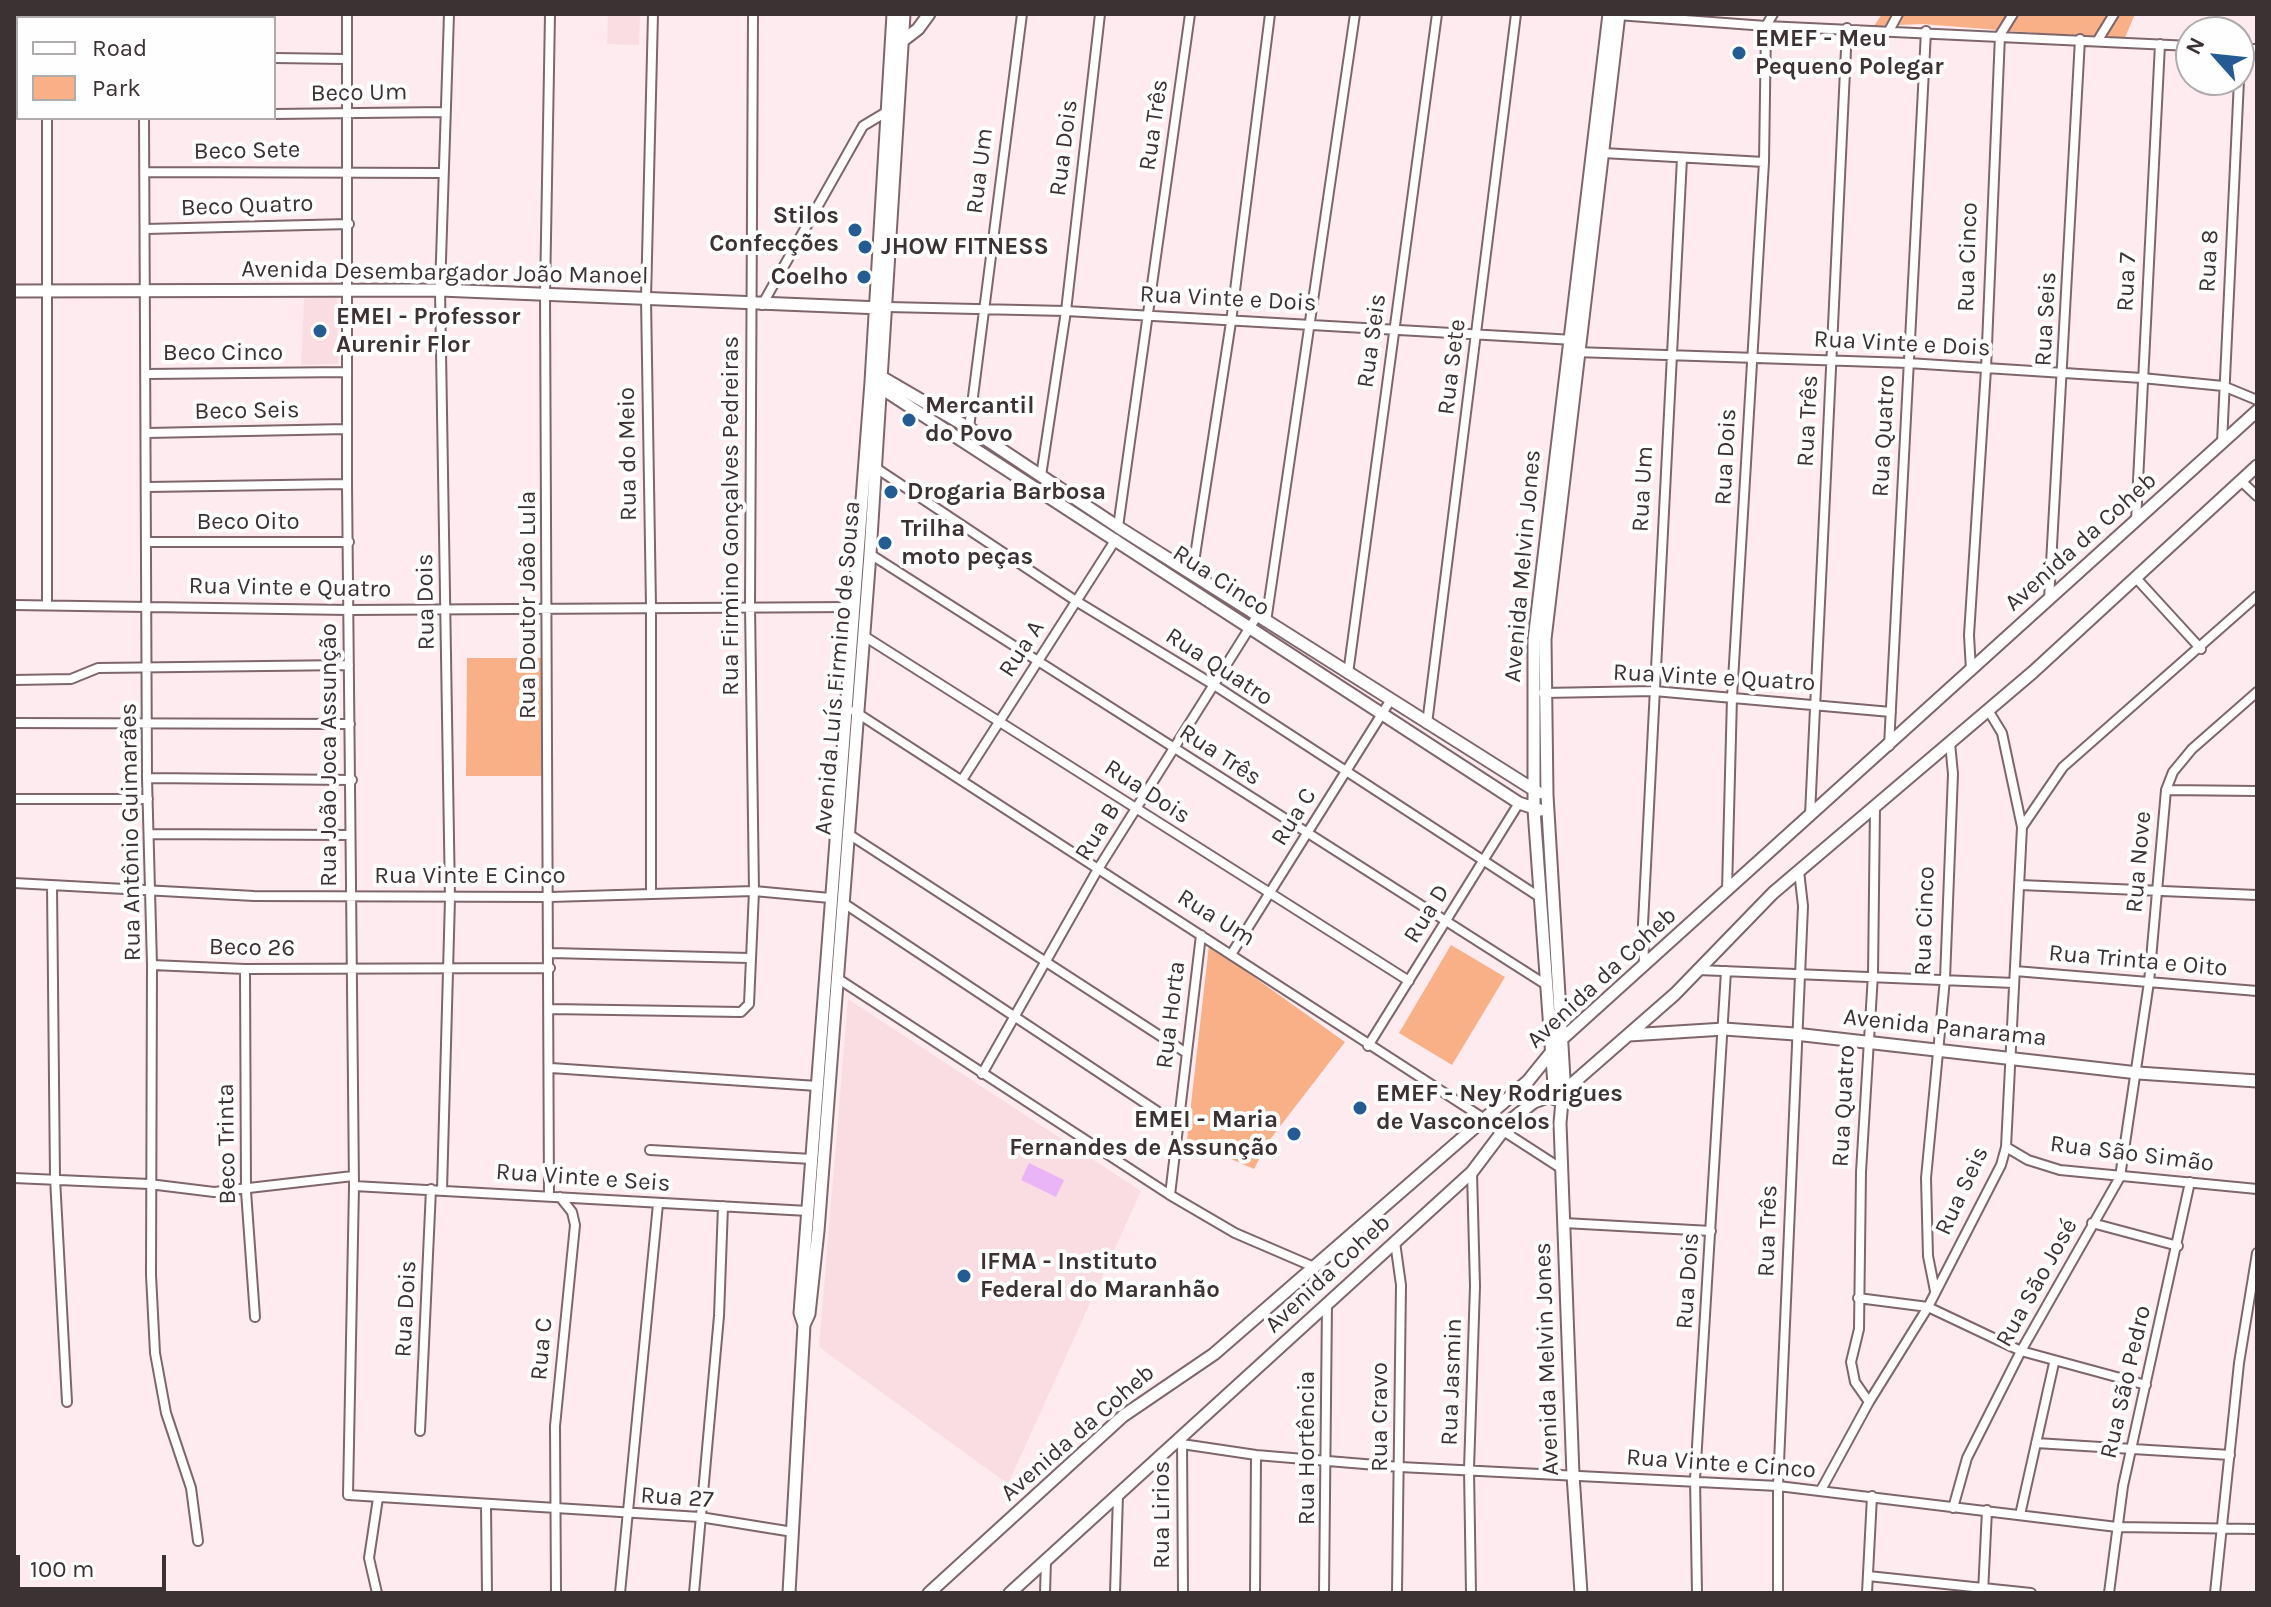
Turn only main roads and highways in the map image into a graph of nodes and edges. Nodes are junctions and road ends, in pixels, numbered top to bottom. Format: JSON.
{"nodes":[{"id":1,"x":893,"y":14,"type":"edge"},
{"id":2,"x":904,"y":14,"type":"edge"},
{"id":3,"x":929,"y":14,"type":"edge"},
{"id":4,"x":1608,"y":14,"type":"edge"},
{"id":5,"x":1619,"y":14,"type":"edge"},
{"id":6,"x":897,"y":43,"type":"junction"},
{"id":7,"x":14,"y":291,"type":"edge"},
{"id":8,"x":881,"y":308,"type":"junction"},
{"id":9,"x":1572,"y":346,"type":"junction"},
{"id":10,"x":877,"y":380,"type":"junction"},
{"id":11,"x":2257,"y":411,"type":"edge"},
{"id":12,"x":2257,"y":466,"type":"edge"},
{"id":13,"x":869,"y":485,"type":"junction"},
{"id":14,"x":1117,"y":533,"type":"junction"},
{"id":15,"x":1258,"y":621,"type":"junction"},
{"id":16,"x":1540,"y":693,"type":"junction"},
{"id":17,"x":1534,"y":793,"type":"junction"},
{"id":18,"x":1547,"y":795,"type":"junction"},
{"id":19,"x":1534,"y":810,"type":"junction"},
{"id":20,"x":1549,"y":811,"type":"junction"},
{"id":21,"x":835,"y":900,"type":"junction"},
{"id":22,"x":1628,"y":1035,"type":"junction"},
{"id":23,"x":1562,"y":1039,"type":"junction"},
{"id":24,"x":1552,"y":1051,"type":"junction"},
{"id":25,"x":2257,"y":1081,"type":"edge"},
{"id":26,"x":1559,"y":1093,"type":"junction"},
{"id":27,"x":822,"y":1103,"type":"junction"},
{"id":28,"x":804,"y":1325,"type":"junction"},
{"id":29,"x":789,"y":1593,"type":"edge"},
{"id":30,"x":929,"y":1593,"type":"edge"},
{"id":31,"x":1010,"y":1593,"type":"edge"},
{"id":32,"x":1581,"y":1593,"type":"edge"}],
"edges":[{"from":1,"to":6,"type":"main road","name":"Avenida Luís Firmino de Sousa"},
{"from":2,"to":6,"type":"main road","name":"Avenida Luís Firmino de Sousa"},
{"from":3,"to":6,"type":"main road"},
{"from":4,"to":9,"type":"main road","name":"Avenida Melvin Jones"},
{"from":5,"to":9,"type":"main road","name":"Avenida Melvin Jones"},
{"from":6,"to":8,"type":"main road","name":"Avenida Luís Firmino de Sousa"},
{"from":6,"to":8,"type":"main road","name":"Avenida Luís Firmino de Sousa"},
{"from":7,"to":8,"type":"main road","name":"Avenida Desembargador João Manoel"},
{"from":8,"to":10,"type":"main road","name":"Avenida Luís Firmino de Sousa"},
{"from":9,"to":16,"type":"main road","name":"Avenida Melvin Jones"},
{"from":10,"to":13,"type":"main road","name":"Avenida Luís Firmino de Sousa"},
{"from":10,"to":13,"type":"main road","name":"Avenida Luís Firmino de Sousa"},
{"from":10,"to":14,"type":"main road","name":"Rua Cinco"},
{"from":10,"to":14,"type":"main road","name":"Rua Cinco"},
{"from":11,"to":23,"type":"main road","name":"Avenida da Coheb"},
{"from":12,"to":22,"type":"main road","name":"Avenida Coheb"},
{"from":13,"to":21,"type":"main road","name":"Avenida Luís Firmino de Sousa"},
{"from":13,"to":21,"type":"main road","name":"Avenida Luís Firmino de Sousa"},
{"from":14,"to":15,"type":"main road","name":"Rua Cinco"},
{"from":14,"to":15,"type":"main road","name":"Rua Cinco"},
{"from":15,"to":17,"type":"main road","name":"Rua Cinco"},
{"from":15,"to":19,"type":"main road","name":"Rua Cinco"},
{"from":16,"to":17,"type":"main road","name":"Avenida Melvin Jones"},
{"from":16,"to":18,"type":"main road","name":"Avenida Melvin Jones"},
{"from":17,"to":18,"type":"main road","name":"Rua Cinco"},
{"from":17,"to":19,"type":"main road","name":"Avenida Melvin Jones"},
{"from":18,"to":20,"type":"main road","name":"Avenida Melvin Jones"},
{"from":19,"to":20,"type":"main road","name":"Rua Cinco"},
{"from":19,"to":24,"type":"main road","name":"Avenida Melvin Jones"},
{"from":20,"to":23,"type":"main road","name":"Avenida Melvin Jones"},
{"from":21,"to":27,"type":"main road","name":"Avenida Luís Firmino de Sousa"},
{"from":21,"to":27,"type":"main road","name":"Avenida Luís Firmino de Sousa"},
{"from":22,"to":25,"type":"main road","name":"Avenida Panarama"},
{"from":22,"to":26,"type":"main road","name":"Avenida Coheb"},
{"from":23,"to":24,"type":"main road","name":"Avenida da Coheb"},
{"from":23,"to":26,"type":"main road","name":"Avenida Melvin Jones"},
{"from":24,"to":26,"type":"main road","name":"Avenida Melvin Jones"},
{"from":24,"to":30,"type":"main road","name":"Avenida da Coheb"},
{"from":26,"to":31,"type":"main road","name":"Avenida Coheb"},
{"from":26,"to":32,"type":"main road","name":"Avenida Melvin Jones"},
{"from":27,"to":28,"type":"main road","name":"Avenida Luís Firmino de Sousa"},
{"from":27,"to":28,"type":"main road","name":"Avenida Luís Firmino de Sousa"},
{"from":28,"to":29,"type":"main road","name":"Avenida Luís Firmino de Sousa"}]}
